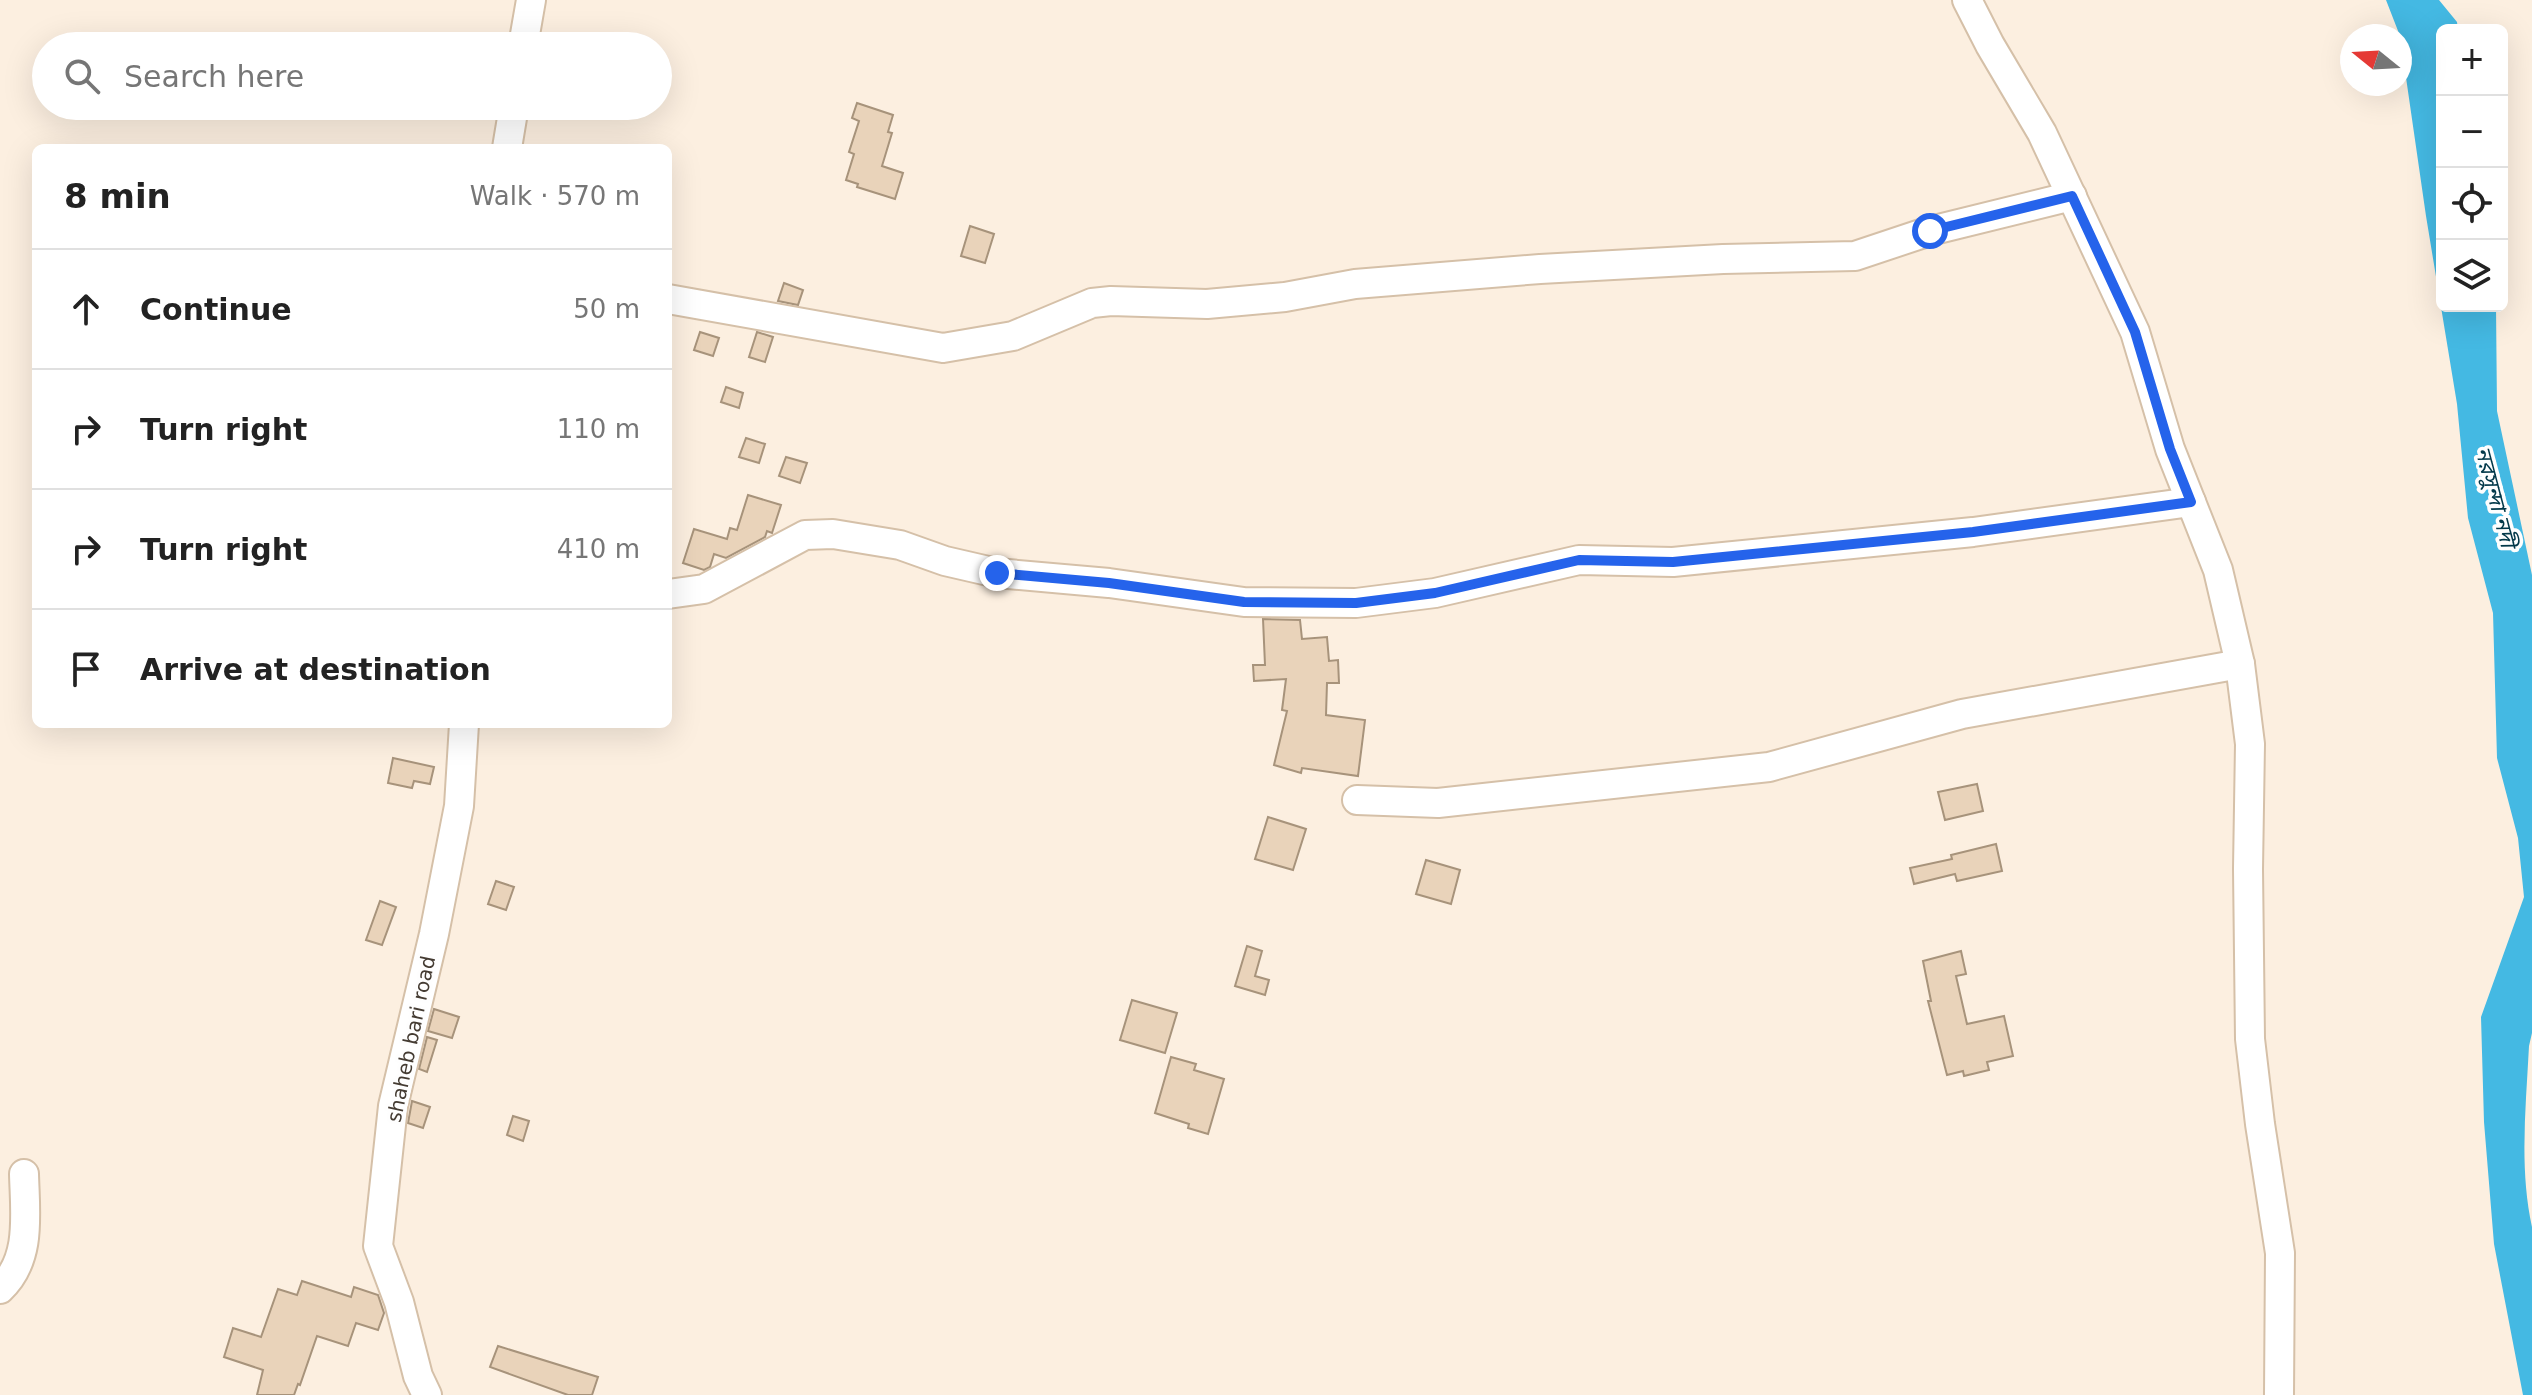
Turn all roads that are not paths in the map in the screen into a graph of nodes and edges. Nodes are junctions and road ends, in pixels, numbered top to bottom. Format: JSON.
{"nodes":[{"id":1,"x":531,"y":0,"type":"edge"},
{"id":2,"x":1967,"y":0,"type":"edge"},
{"id":3,"x":525,"y":32,"type":"edge"},
{"id":4,"x":512,"y":120,"type":"edge"},
{"id":5,"x":508,"y":144,"type":"edge"},
{"id":6,"x":2072,"y":196,"type":"junction"},
{"id":7,"x":672,"y":300,"type":"edge"},
{"id":8,"x":2191,"y":502,"type":"junction"},
{"id":9,"x":672,"y":593,"type":"edge"},
{"id":10,"x":2240,"y":664,"type":"junction"},
{"id":11,"x":464,"y":728,"type":"edge"},
{"id":12,"x":1357,"y":800,"type":"dead end"},
{"id":13,"x":24,"y":1174,"type":"dead end"},
{"id":14,"x":0,"y":1289,"type":"edge"},
{"id":15,"x":427,"y":1395,"type":"edge"},
{"id":16,"x":2279,"y":1395,"type":"edge"}],
"edges":[{"from":1,"to":3,"type":"street"},
{"from":2,"to":6,"type":"street"},
{"from":4,"to":5,"type":"street"},
{"from":6,"to":7,"type":"street"},
{"from":6,"to":8,"type":"street"},
{"from":8,"to":9,"type":"street"},
{"from":8,"to":10,"type":"street"},
{"from":10,"to":12,"type":"street"},
{"from":10,"to":16,"type":"street"},
{"from":11,"to":15,"type":"street","name":"shaheb bari road"},
{"from":13,"to":14,"type":"street"}]}
